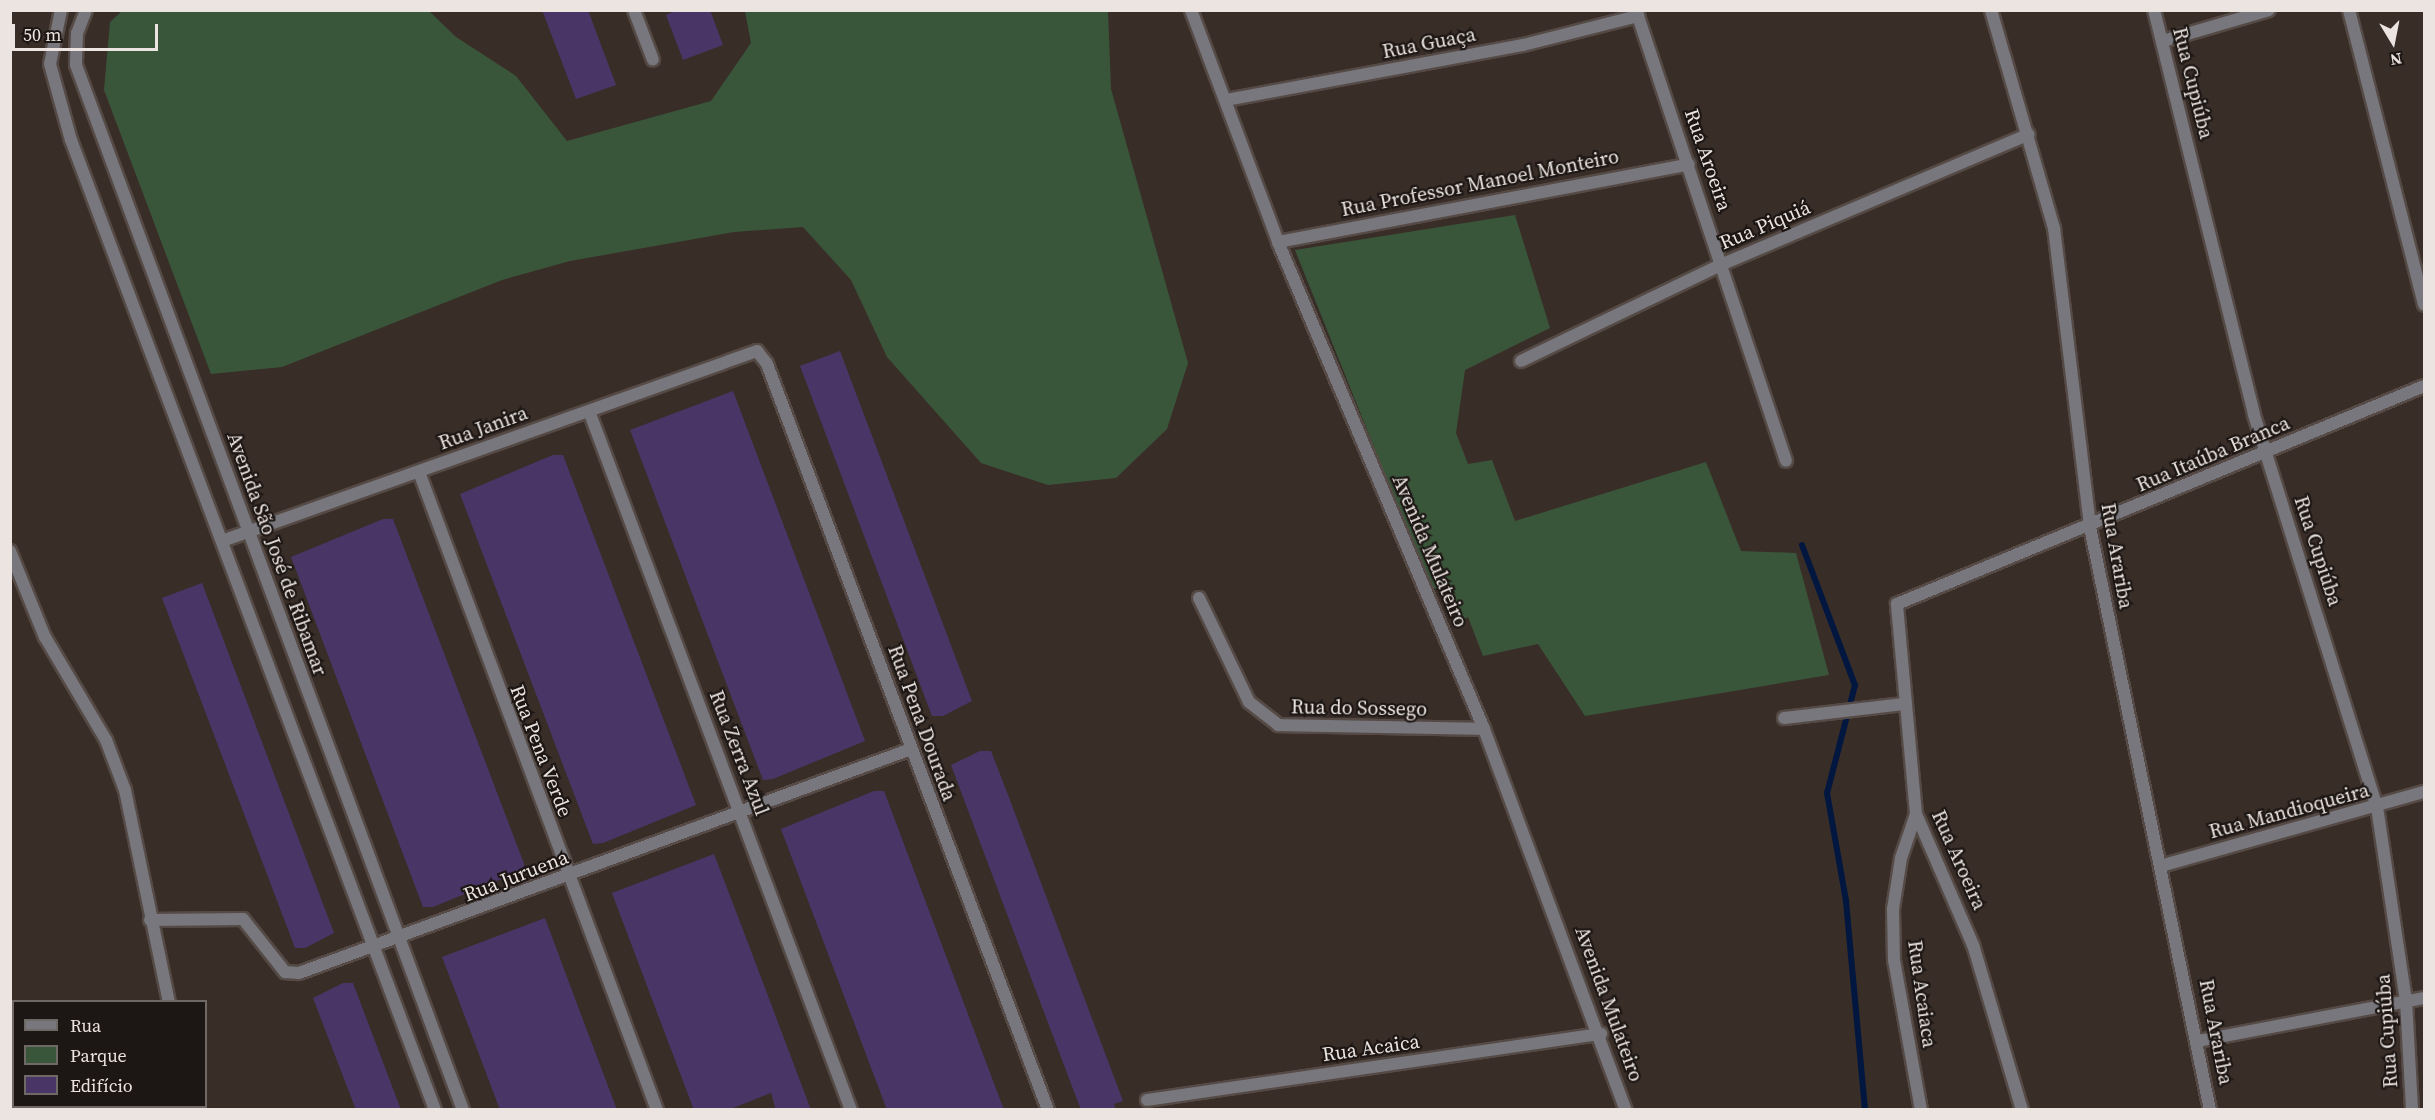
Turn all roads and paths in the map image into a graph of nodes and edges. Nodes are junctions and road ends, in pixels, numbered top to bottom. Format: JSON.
{"nodes":[{"id":1,"x":61,"y":10,"type":"edge"},
{"id":2,"x":86,"y":10,"type":"edge"},
{"id":3,"x":634,"y":10,"type":"edge"},
{"id":4,"x":1191,"y":10,"type":"edge"},
{"id":5,"x":1990,"y":10,"type":"edge"},
{"id":6,"x":2154,"y":10,"type":"edge"},
{"id":7,"x":2269,"y":10,"type":"edge"},
{"id":8,"x":2349,"y":10,"type":"edge"},
{"id":9,"x":1637,"y":13,"type":"edge"},
{"id":10,"x":2163,"y":41,"type":"junction"},
{"id":11,"x":653,"y":60,"type":"dead end"},
{"id":12,"x":1226,"y":100,"type":"junction"},
{"id":13,"x":2029,"y":134,"type":"junction"},
{"id":14,"x":1689,"y":164,"type":"junction"},
{"id":15,"x":1278,"y":242,"type":"junction"},
{"id":16,"x":1723,"y":264,"type":"junction"},
{"id":17,"x":2424,"y":305,"type":"edge"},
{"id":18,"x":757,"y":351,"type":"joint"},
{"id":19,"x":1521,"y":361,"type":"dead end"},
{"id":20,"x":2424,"y":386,"type":"edge"},
{"id":21,"x":589,"y":411,"type":"junction"},
{"id":22,"x":2266,"y":453,"type":"junction"},
{"id":23,"x":1786,"y":461,"type":"dead end"},
{"id":24,"x":419,"y":472,"type":"junction"},
{"id":25,"x":2090,"y":527,"type":"junction"},
{"id":26,"x":248,"y":532,"type":"junction"},
{"id":27,"x":222,"y":542,"type":"junction"},
{"id":28,"x":10,"y":551,"type":"edge"},
{"id":29,"x":1948,"y":579,"type":"joint"},
{"id":30,"x":1199,"y":598,"type":"dead end"},
{"id":31,"x":1904,"y":704,"type":"junction"},
{"id":32,"x":1784,"y":718,"type":"dead end"},
{"id":33,"x":1484,"y":729,"type":"junction"},
{"id":34,"x":911,"y":750,"type":"junction"},
{"id":35,"x":2424,"y":792,"type":"edge"},
{"id":36,"x":2377,"y":807,"type":"junction"},
{"id":37,"x":740,"y":813,"type":"junction"},
{"id":38,"x":1916,"y":814,"type":"junction"},
{"id":39,"x":2164,"y":865,"type":"junction"},
{"id":40,"x":568,"y":877,"type":"junction"},
{"id":41,"x":150,"y":920,"type":"junction"},
{"id":42,"x":398,"y":941,"type":"junction"},
{"id":43,"x":372,"y":949,"type":"junction"},
{"id":44,"x":2424,"y":998,"type":"edge"},
{"id":45,"x":170,"y":1000,"type":"edge"},
{"id":46,"x":2406,"y":1001,"type":"junction"},
{"id":47,"x":1601,"y":1034,"type":"junction"},
{"id":48,"x":2198,"y":1041,"type":"junction"},
{"id":49,"x":1147,"y":1100,"type":"dead end"},
{"id":50,"x":435,"y":1110,"type":"edge"},
{"id":51,"x":463,"y":1110,"type":"edge"},
{"id":52,"x":657,"y":1110,"type":"edge"},
{"id":53,"x":851,"y":1110,"type":"edge"},
{"id":54,"x":1048,"y":1110,"type":"edge"},
{"id":55,"x":1626,"y":1110,"type":"edge"},
{"id":56,"x":1921,"y":1110,"type":"edge"},
{"id":57,"x":2022,"y":1110,"type":"edge"},
{"id":58,"x":2211,"y":1110,"type":"edge"},
{"id":59,"x":2412,"y":1110,"type":"edge"}],
"edges":[{"from":1,"to":27,"type":"street"},
{"from":2,"to":26,"type":"street","name":"Avenida São José de Ribamar"},
{"from":3,"to":11,"type":"street"},
{"from":4,"to":12,"type":"street","name":"Avenida Mulateiro"},
{"from":5,"to":13,"type":"street","name":"Rua Arariba"},
{"from":6,"to":10,"type":"street","name":"Rua Cupiúba"},
{"from":7,"to":10,"type":"street"},
{"from":8,"to":17,"type":"street"},
{"from":9,"to":12,"type":"street","name":"Rua Guaça"},
{"from":9,"to":14,"type":"street","name":"Rua Aroeira"},
{"from":10,"to":22,"type":"street","name":"Rua Cupiúba"},
{"from":12,"to":15,"type":"street","name":"Avenida Mulateiro"},
{"from":13,"to":16,"type":"street","name":"Rua Piquiá"},
{"from":13,"to":25,"type":"street","name":"Rua Arariba"},
{"from":14,"to":15,"type":"street","name":"Rua Professor Manoel Monteiro"},
{"from":14,"to":16,"type":"street","name":"Rua Aroeira"},
{"from":15,"to":33,"type":"street","name":"Avenida Mulateiro"},
{"from":16,"to":19,"type":"street","name":"Rua Piquiá"},
{"from":16,"to":23,"type":"street","name":"Rua Aroeira"},
{"from":18,"to":21,"type":"street","name":"Rua Janira"},
{"from":18,"to":34,"type":"street","name":"Rua Pena Dourada"},
{"from":20,"to":22,"type":"street","name":"Rua Itaúba Branca"},
{"from":21,"to":24,"type":"street","name":"Rua Janira"},
{"from":21,"to":37,"type":"street","name":"Rua Zerra Azul"},
{"from":22,"to":25,"type":"street","name":"Rua Itaúba Branca"},
{"from":22,"to":36,"type":"street","name":"Rua Cupiúba"},
{"from":24,"to":26,"type":"street","name":"Rua Janira"},
{"from":24,"to":40,"type":"street","name":"Rua Pena Verde"},
{"from":25,"to":29,"type":"street","name":"Rua Itaúba Branca"},
{"from":25,"to":39,"type":"street","name":"Rua Arariba"},
{"from":26,"to":27,"type":"street","name":"Rua Janira"},
{"from":26,"to":42,"type":"street","name":"Avenida São José de Ribamar"},
{"from":27,"to":43,"type":"street"},
{"from":28,"to":41,"type":"street"},
{"from":29,"to":31,"type":"street","name":"Rua Aroeira"},
{"from":30,"to":33,"type":"street","name":"Rua do Sossego"},
{"from":31,"to":32,"type":"street"},
{"from":31,"to":38,"type":"street","name":"Rua Aroeira"},
{"from":33,"to":47,"type":"street","name":"Avenida Mulateiro"},
{"from":34,"to":37,"type":"street","name":"Rua Juruena"},
{"from":34,"to":54,"type":"street","name":"Rua Pena Dourada"},
{"from":35,"to":36,"type":"street","name":"Rua Mandioqueira"},
{"from":36,"to":39,"type":"street","name":"Rua Mandioqueira"},
{"from":36,"to":46,"type":"street","name":"Rua Cupiúba"},
{"from":37,"to":40,"type":"street","name":"Rua Juruena"},
{"from":37,"to":53,"type":"street","name":"Rua Zerra Azul"},
{"from":38,"to":56,"type":"street","name":"Rua Acaiaca"},
{"from":38,"to":57,"type":"street","name":"Rua Aroeira"},
{"from":39,"to":48,"type":"street","name":"Rua Arariba"},
{"from":40,"to":42,"type":"street","name":"Rua Juruena"},
{"from":40,"to":52,"type":"street","name":"Rua Pena Verde"},
{"from":41,"to":43,"type":"street","name":"Rua Juruena"},
{"from":41,"to":45,"type":"street"},
{"from":42,"to":43,"type":"street","name":"Rua Juruena"},
{"from":42,"to":51,"type":"street","name":"Avenida São José de Ribamar"},
{"from":43,"to":50,"type":"street"},
{"from":44,"to":46,"type":"street"},
{"from":46,"to":48,"type":"street"},
{"from":46,"to":59,"type":"street","name":"Rua Cupiúba"},
{"from":47,"to":49,"type":"street","name":"Rua Acaica"},
{"from":47,"to":55,"type":"street","name":"Avenida Mulateiro"},
{"from":48,"to":58,"type":"street","name":"Rua Arariba"}]}
